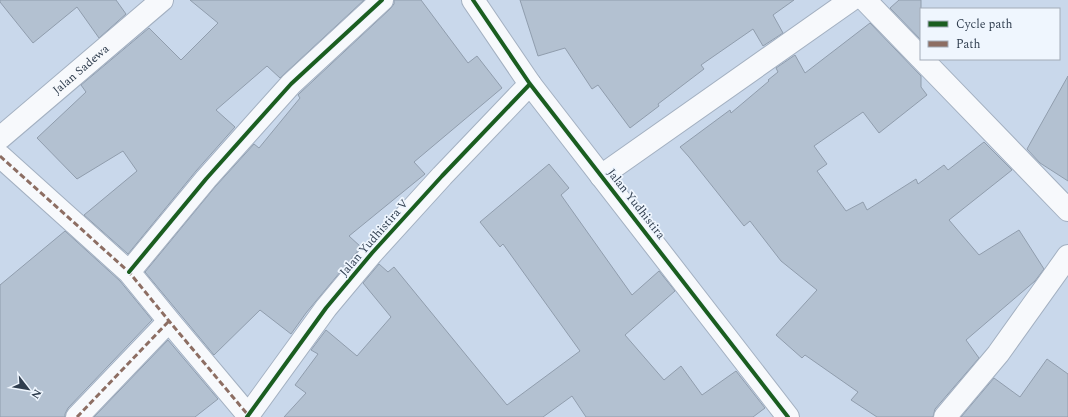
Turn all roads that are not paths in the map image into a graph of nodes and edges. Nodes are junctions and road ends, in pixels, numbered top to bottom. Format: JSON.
{"nodes":[{"id":1,"x":162,"y":0,"type":"edge"},
{"id":2,"x":382,"y":0,"type":"edge"},
{"id":3,"x":473,"y":0,"type":"edge"},
{"id":4,"x":851,"y":0,"type":"edge"},
{"id":5,"x":865,"y":0,"type":"edge"},
{"id":6,"x":920,"y":58,"type":"edge"},
{"id":7,"x":922,"y":60,"type":"edge"},
{"id":8,"x":530,"y":84,"type":"junction"},
{"id":9,"x":0,"y":138,"type":"edge"},
{"id":10,"x":0,"y":156,"type":"edge"},
{"id":11,"x":601,"y":176,"type":"junction"},
{"id":12,"x":1068,"y":210,"type":"edge"},
{"id":13,"x":1066,"y":265,"type":"edge"},
{"id":14,"x":129,"y":272,"type":"junction"},
{"id":15,"x":168,"y":321,"type":"junction"},
{"id":16,"x":780,"y":414,"type":"edge"},
{"id":17,"x":248,"y":416,"type":"edge"},
{"id":18,"x":77,"y":417,"type":"edge"},
{"id":19,"x":945,"y":417,"type":"edge"}],
"edges":[{"from":1,"to":9,"type":"street","name":"Jalan Sadewa"},
{"from":2,"to":14,"type":"street"},
{"from":3,"to":8,"type":"street","name":"Jalan Yudhistira"},
{"from":4,"to":11,"type":"street"},
{"from":5,"to":6,"type":"street"},
{"from":7,"to":12,"type":"street"},
{"from":8,"to":11,"type":"street","name":"Jalan Yudhistira"},
{"from":8,"to":17,"type":"street","name":"Jalan Yudhistira V"},
{"from":10,"to":14,"type":"street"},
{"from":11,"to":16,"type":"street","name":"Jalan Yudhistira"},
{"from":13,"to":19,"type":"street"},
{"from":14,"to":15,"type":"street"},
{"from":15,"to":17,"type":"street"},
{"from":15,"to":18,"type":"street"}]}
